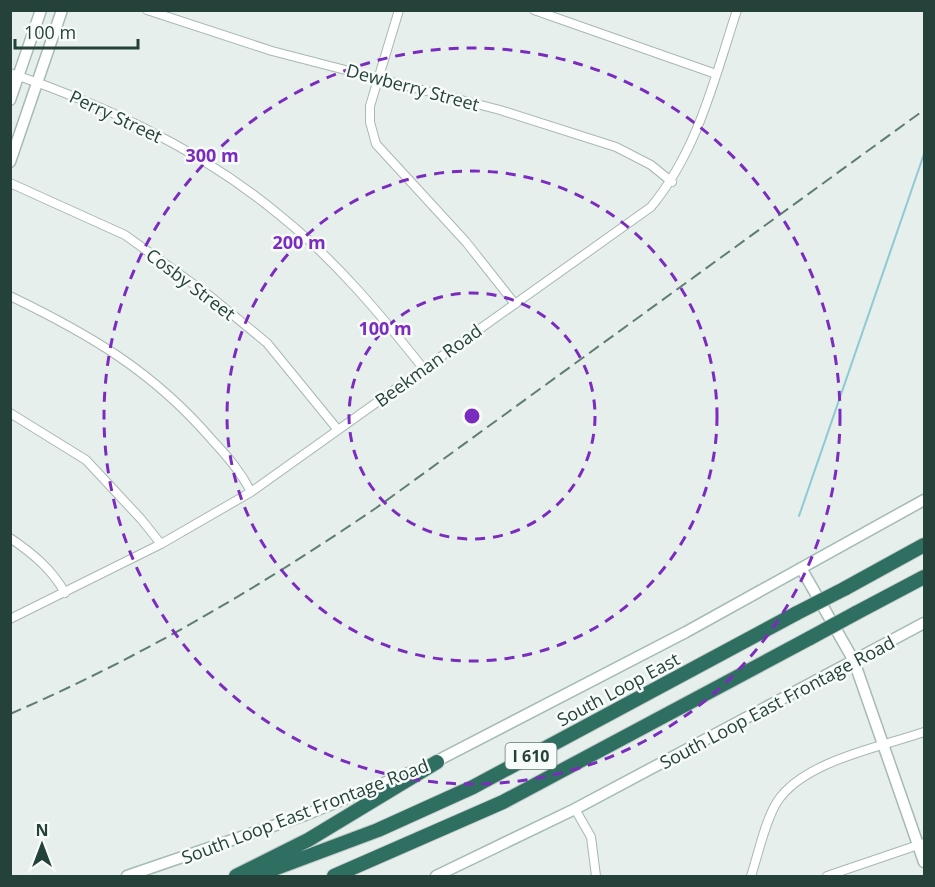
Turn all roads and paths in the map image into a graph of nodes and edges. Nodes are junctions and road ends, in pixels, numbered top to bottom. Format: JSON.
{"nodes":[{"id":1,"x":41,"y":10,"type":"edge"},
{"id":2,"x":62,"y":10,"type":"edge"},
{"id":3,"x":147,"y":10,"type":"edge"},
{"id":4,"x":399,"y":10,"type":"edge"},
{"id":5,"x":534,"y":10,"type":"edge"},
{"id":6,"x":737,"y":10,"type":"edge"},
{"id":7,"x":15,"y":74,"type":"edge"},
{"id":8,"x":716,"y":74,"type":"junction"},
{"id":9,"x":377,"y":77,"type":"junction"},
{"id":10,"x":38,"y":82,"type":"junction"},
{"id":11,"x":10,"y":100,"type":"edge"},
{"id":12,"x":10,"y":162,"type":"edge"},
{"id":13,"x":672,"y":182,"type":"junction"},
{"id":14,"x":10,"y":183,"type":"edge"},
{"id":15,"x":10,"y":296,"type":"edge"},
{"id":16,"x":515,"y":304,"type":"junction"},
{"id":17,"x":423,"y":368,"type":"junction"},
{"id":18,"x":10,"y":413,"type":"edge"},
{"id":19,"x":338,"y":430,"type":"junction"},
{"id":20,"x":251,"y":492,"type":"junction"},
{"id":21,"x":924,"y":500,"type":"edge"},
{"id":22,"x":10,"y":538,"type":"edge"},
{"id":23,"x":161,"y":544,"type":"junction"},
{"id":24,"x":924,"y":545,"type":"edge"},
{"id":25,"x":801,"y":568,"type":"junction"},
{"id":26,"x":924,"y":577,"type":"edge"},
{"id":27,"x":64,"y":593,"type":"junction"},
{"id":28,"x":10,"y":619,"type":"edge"},
{"id":29,"x":924,"y":623,"type":"edge"},
{"id":30,"x":854,"y":662,"type":"junction"},
{"id":31,"x":924,"y":732,"type":"edge"},
{"id":32,"x":885,"y":745,"type":"junction"},
{"id":33,"x":437,"y":762,"type":"junction"},
{"id":34,"x":575,"y":810,"type":"junction"},
{"id":35,"x":922,"y":844,"type":"edge"},
{"id":36,"x":924,"y":862,"type":"edge"},
{"id":37,"x":127,"y":876,"type":"edge"},
{"id":38,"x":236,"y":876,"type":"edge"},
{"id":39,"x":255,"y":876,"type":"edge"},
{"id":40,"x":333,"y":876,"type":"edge"},
{"id":41,"x":436,"y":876,"type":"edge"},
{"id":42,"x":596,"y":876,"type":"edge"},
{"id":43,"x":751,"y":876,"type":"edge"},
{"id":44,"x":827,"y":876,"type":"edge"}],
"edges":[{"from":1,"to":7,"type":"main road"},
{"from":2,"to":10,"type":"main road"},
{"from":3,"to":9,"type":"street","name":"Dewberry Street"},
{"from":4,"to":9,"type":"street"},
{"from":5,"to":8,"type":"street"},
{"from":6,"to":8,"type":"street","name":"Beekman Road"},
{"from":7,"to":10,"type":"street","name":"Perry Street"},
{"from":7,"to":11,"type":"main road"},
{"from":8,"to":13,"type":"street","name":"Beekman Road"},
{"from":9,"to":13,"type":"street","name":"Dewberry Street"},
{"from":9,"to":16,"type":"street"},
{"from":10,"to":12,"type":"main road"},
{"from":10,"to":17,"type":"street","name":"Perry Street"},
{"from":13,"to":16,"type":"street","name":"Beekman Road"},
{"from":14,"to":19,"type":"street","name":"Cosby Street"},
{"from":15,"to":20,"type":"street"},
{"from":16,"to":17,"type":"street","name":"Beekman Road"},
{"from":17,"to":19,"type":"street","name":"Beekman Road"},
{"from":18,"to":23,"type":"street"},
{"from":19,"to":20,"type":"street","name":"Beekman Road"},
{"from":20,"to":23,"type":"street","name":"Beekman Road"},
{"from":21,"to":25,"type":"main road","name":"South Loop East Frontage Road"},
{"from":22,"to":27,"type":"street"},
{"from":23,"to":27,"type":"street","name":"Beekman Road"},
{"from":24,"to":39,"type":"highway","name":"South Loop East","number":"I 610","bridge":true},
{"from":25,"to":30,"type":"main road"},
{"from":25,"to":33,"type":"main road","name":"South Loop East Frontage Road"},
{"from":26,"to":40,"type":"highway","number":"I 610","bridge":true},
{"from":27,"to":28,"type":"street","name":"Beekman Road"},
{"from":29,"to":30,"type":"main road","name":"South Loop East Frontage Road"},
{"from":30,"to":32,"type":"main road"},
{"from":30,"to":34,"type":"main road","name":"South Loop East Frontage Road"},
{"from":31,"to":32,"type":"street"},
{"from":32,"to":35,"type":"main road"},
{"from":32,"to":43,"type":"street"},
{"from":33,"to":37,"type":"main road","name":"South Loop East Frontage Road"},
{"from":33,"to":38,"type":"highway"},
{"from":34,"to":41,"type":"main road","name":"South Loop East Frontage Road"},
{"from":34,"to":42,"type":"street"},
{"from":35,"to":36,"type":"main road"},
{"from":35,"to":44,"type":"street"}]}
